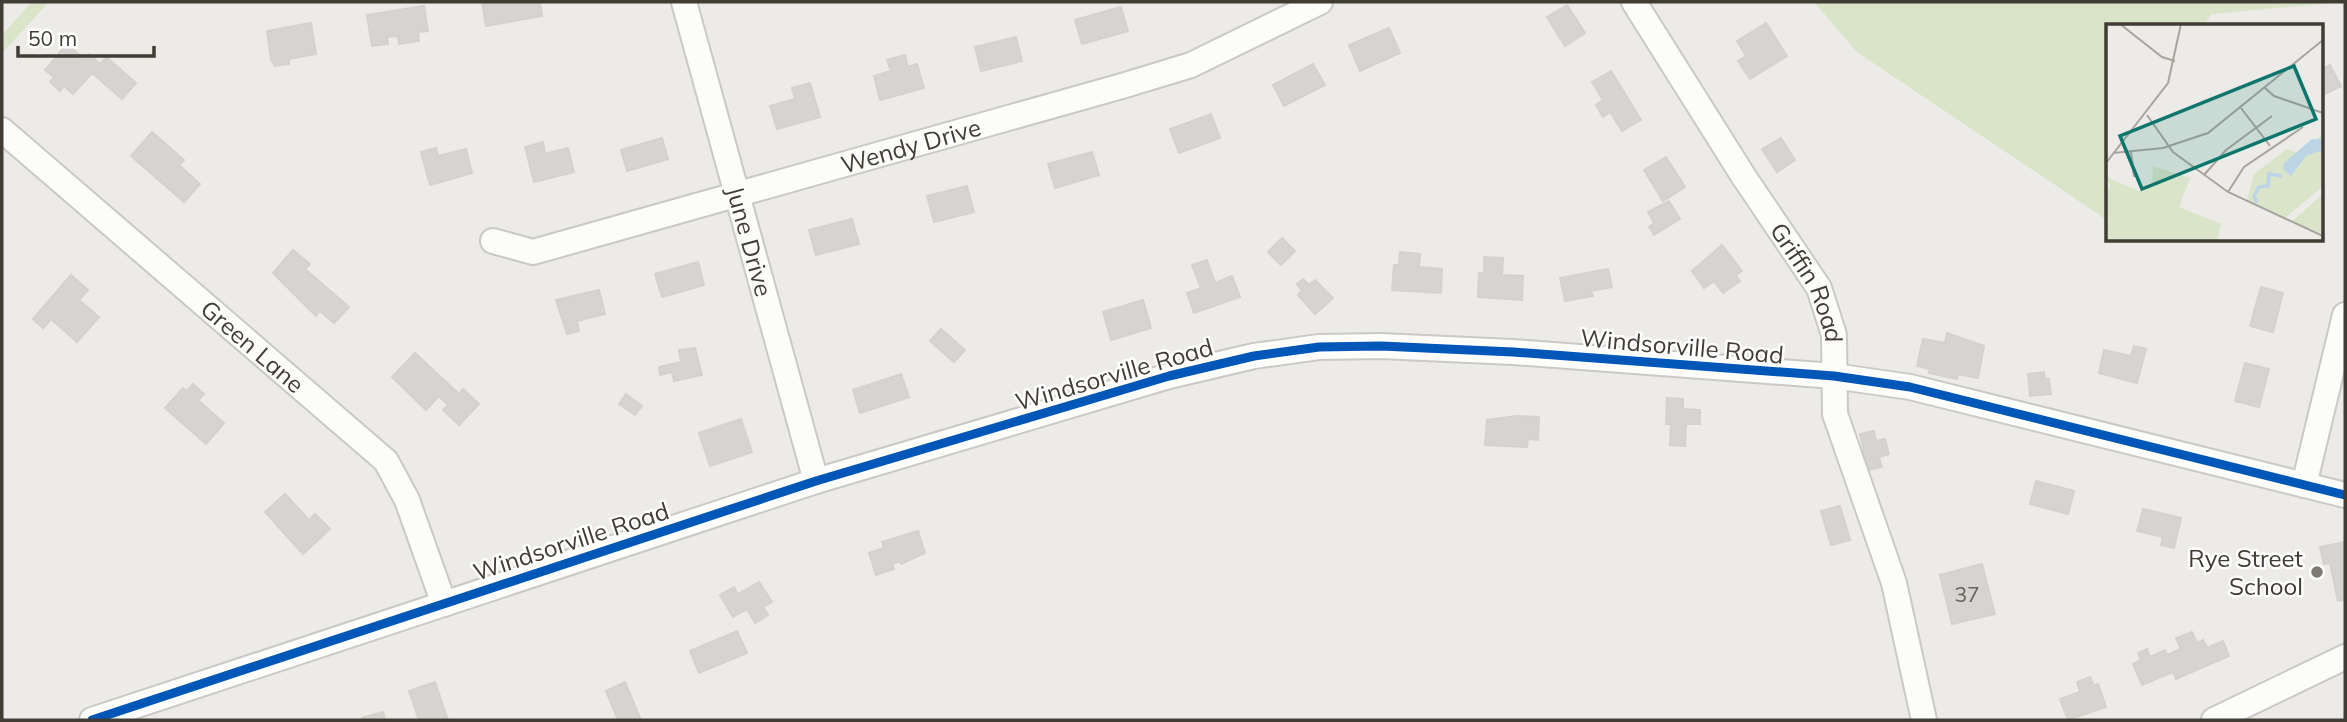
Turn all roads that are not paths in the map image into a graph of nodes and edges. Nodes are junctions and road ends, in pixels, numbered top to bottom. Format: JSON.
{"nodes":[{"id":1,"x":684,"y":2,"type":"edge"},
{"id":2,"x":1320,"y":2,"type":"edge"},
{"id":3,"x":1634,"y":2,"type":"edge"},
{"id":4,"x":2,"y":130,"type":"edge"},
{"id":5,"x":738,"y":195,"type":"junction"},
{"id":6,"x":493,"y":241,"type":"dead end"},
{"id":7,"x":2345,"y":315,"type":"edge"},
{"id":8,"x":1834,"y":376,"type":"junction"},
{"id":9,"x":816,"y":481,"type":"junction"},
{"id":10,"x":2304,"y":485,"type":"junction"},
{"id":11,"x":2345,"y":495,"type":"edge"},
{"id":12,"x":444,"y":604,"type":"junction"},
{"id":13,"x":2344,"y":661,"type":"edge"},
{"id":14,"x":92,"y":720,"type":"edge"},
{"id":15,"x":1924,"y":720,"type":"edge"},
{"id":16,"x":2214,"y":720,"type":"edge"}],
"edges":[{"from":1,"to":5,"type":"street","name":"June Drive"},
{"from":2,"to":5,"type":"street","name":"Wendy Drive"},
{"from":3,"to":8,"type":"street","name":"Griffin Road"},
{"from":4,"to":12,"type":"street","name":"Green Lane"},
{"from":5,"to":6,"type":"street","name":"Wendy Drive"},
{"from":5,"to":9,"type":"street","name":"June Drive"},
{"from":7,"to":10,"type":"street"},
{"from":8,"to":9,"type":"street","name":"Windsorville Road"},
{"from":8,"to":10,"type":"street","name":"Windsorville Road"},
{"from":8,"to":15,"type":"street","name":"Griffin Road"},
{"from":9,"to":12,"type":"street","name":"Windsorville Road"},
{"from":10,"to":11,"type":"street","name":"Windsorville Road"},
{"from":12,"to":14,"type":"street","name":"Windsorville Road"},
{"from":13,"to":16,"type":"street"}]}
